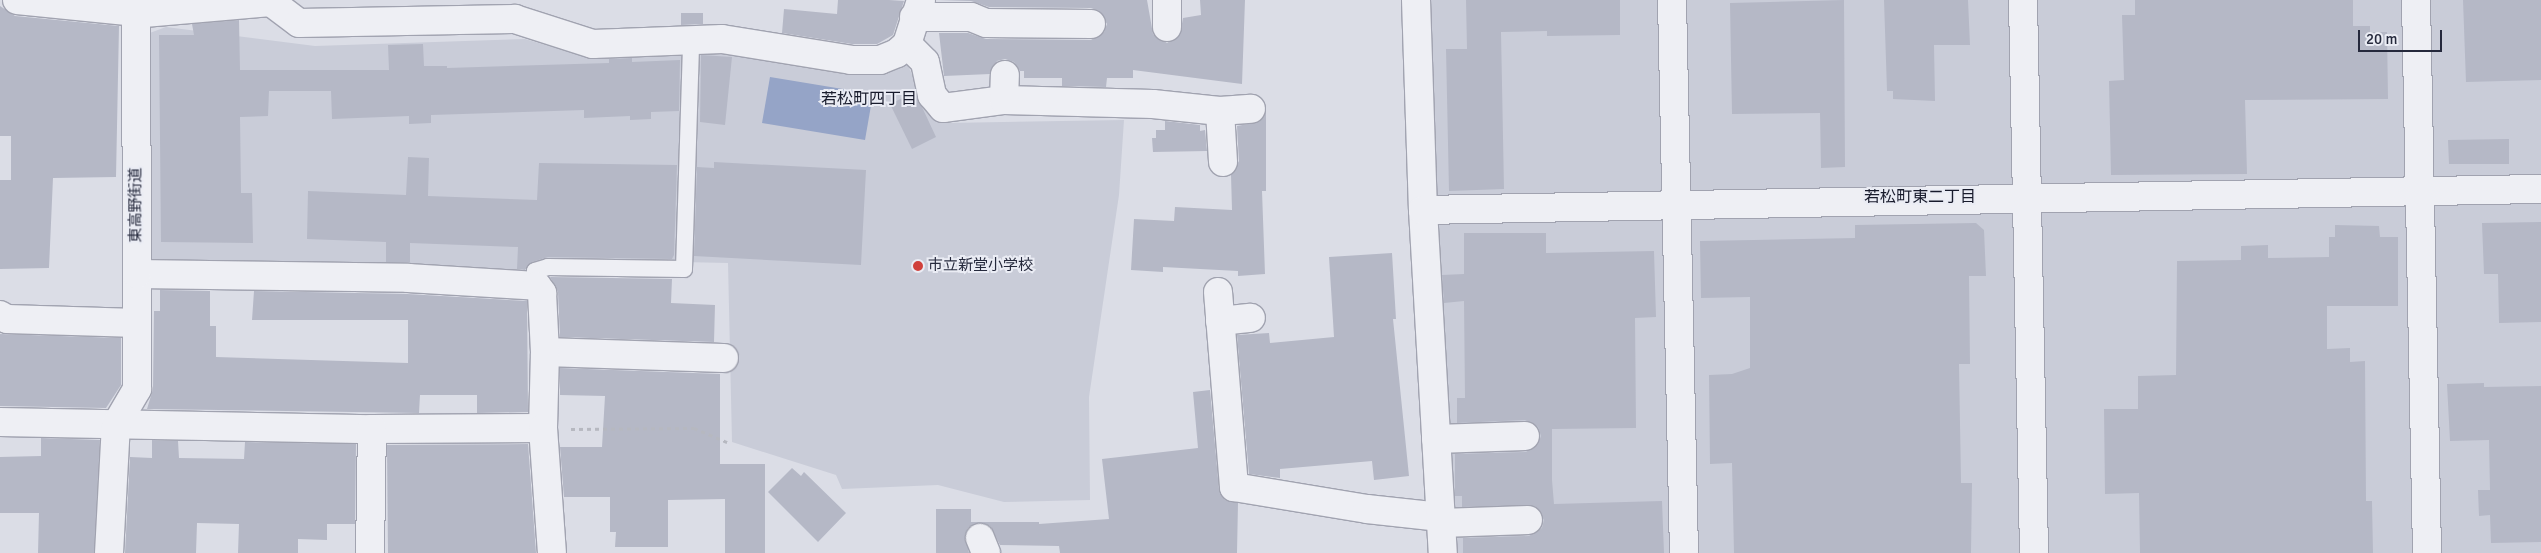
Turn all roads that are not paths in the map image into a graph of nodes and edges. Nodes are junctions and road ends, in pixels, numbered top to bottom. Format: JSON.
{"nodes":[{"id":1,"x":17,"y":0,"type":"edge"},
{"id":2,"x":1167,"y":0,"type":"edge"},
{"id":3,"x":1416,"y":0,"type":"edge"},
{"id":4,"x":1672,"y":0,"type":"edge"},
{"id":5,"x":2023,"y":0,"type":"edge"},
{"id":6,"x":2416,"y":0,"type":"edge"},
{"id":7,"x":284,"y":5,"type":"edge"},
{"id":8,"x":136,"y":6,"type":"edge"},
{"id":9,"x":918,"y":8,"type":"edge"},
{"id":10,"x":1091,"y":24,"type":"dead end"},
{"id":11,"x":1167,"y":27,"type":"dead end"},
{"id":12,"x":691,"y":40,"type":"junction"},
{"id":13,"x":907,"y":44,"type":"junction"},
{"id":14,"x":1252,"y":109,"type":"dead end"},
{"id":15,"x":1220,"y":111,"type":"junction"},
{"id":16,"x":1223,"y":162,"type":"dead end"},
{"id":17,"x":2541,"y":189,"type":"edge"},
{"id":18,"x":2420,"y":192,"type":"junction"},
{"id":19,"x":2027,"y":199,"type":"junction"},
{"id":20,"x":1676,"y":206,"type":"junction"},
{"id":21,"x":1423,"y":210,"type":"junction"},
{"id":22,"x":137,"y":274,"type":"junction"},
{"id":23,"x":537,"y":286,"type":"junction"},
{"id":24,"x":1218,"y":292,"type":"dead end"},
{"id":25,"x":0,"y":315,"type":"edge"},
{"id":26,"x":1251,"y":318,"type":"dead end"},
{"id":27,"x":1220,"y":321,"type":"junction"},
{"id":28,"x":137,"y":323,"type":"junction"},
{"id":29,"x":545,"y":352,"type":"junction"},
{"id":30,"x":724,"y":358,"type":"dead end"},
{"id":31,"x":0,"y":422,"type":"edge"},
{"id":32,"x":116,"y":425,"type":"junction"},
{"id":33,"x":543,"y":428,"type":"junction"},
{"id":34,"x":372,"y":429,"type":"junction"},
{"id":35,"x":1525,"y":436,"type":"dead end"},
{"id":36,"x":1436,"y":439,"type":"junction"},
{"id":37,"x":1431,"y":517,"type":"junction"},
{"id":38,"x":1528,"y":520,"type":"dead end"},
{"id":39,"x":109,"y":553,"type":"edge"},
{"id":40,"x":370,"y":553,"type":"edge"},
{"id":41,"x":552,"y":553,"type":"edge"},
{"id":42,"x":1443,"y":553,"type":"edge"},
{"id":43,"x":1684,"y":553,"type":"edge"},
{"id":44,"x":2034,"y":553,"type":"edge"},
{"id":45,"x":2426,"y":553,"type":"edge"}],
"edges":[{"from":1,"to":8,"type":"street"},
{"from":2,"to":11,"type":"street"},
{"from":3,"to":21,"type":"street"},
{"from":4,"to":20,"type":"street"},
{"from":5,"to":19,"type":"street"},
{"from":6,"to":18,"type":"street"},
{"from":7,"to":8,"type":"street"},
{"from":7,"to":12,"type":"street"},
{"from":8,"to":22,"type":"street","name":"東高野街道"},
{"from":9,"to":10,"type":"street"},
{"from":9,"to":13,"type":"street"},
{"from":12,"to":13,"type":"street"},
{"from":12,"to":23,"type":"lane"},
{"from":13,"to":15,"type":"street"},
{"from":14,"to":15,"type":"street"},
{"from":15,"to":16,"type":"street"},
{"from":17,"to":18,"type":"street"},
{"from":18,"to":19,"type":"street"},
{"from":18,"to":45,"type":"street"},
{"from":19,"to":20,"type":"street"},
{"from":19,"to":44,"type":"street"},
{"from":20,"to":21,"type":"street"},
{"from":20,"to":43,"type":"street"},
{"from":21,"to":36,"type":"street"},
{"from":22,"to":23,"type":"street"},
{"from":22,"to":28,"type":"street","name":"東高野街道"},
{"from":23,"to":29,"type":"street"},
{"from":24,"to":27,"type":"street"},
{"from":25,"to":28,"type":"street"},
{"from":26,"to":27,"type":"street"},
{"from":27,"to":37,"type":"street"},
{"from":28,"to":32,"type":"street","name":"東高野街道"},
{"from":29,"to":30,"type":"street"},
{"from":29,"to":33,"type":"street"},
{"from":31,"to":32,"type":"street"},
{"from":32,"to":34,"type":"street"},
{"from":32,"to":39,"type":"street","name":"東高野街道"},
{"from":33,"to":34,"type":"street"},
{"from":33,"to":41,"type":"street"},
{"from":34,"to":40,"type":"street"},
{"from":35,"to":36,"type":"street"},
{"from":36,"to":37,"type":"street"},
{"from":37,"to":38,"type":"street"},
{"from":37,"to":42,"type":"street"}]}
